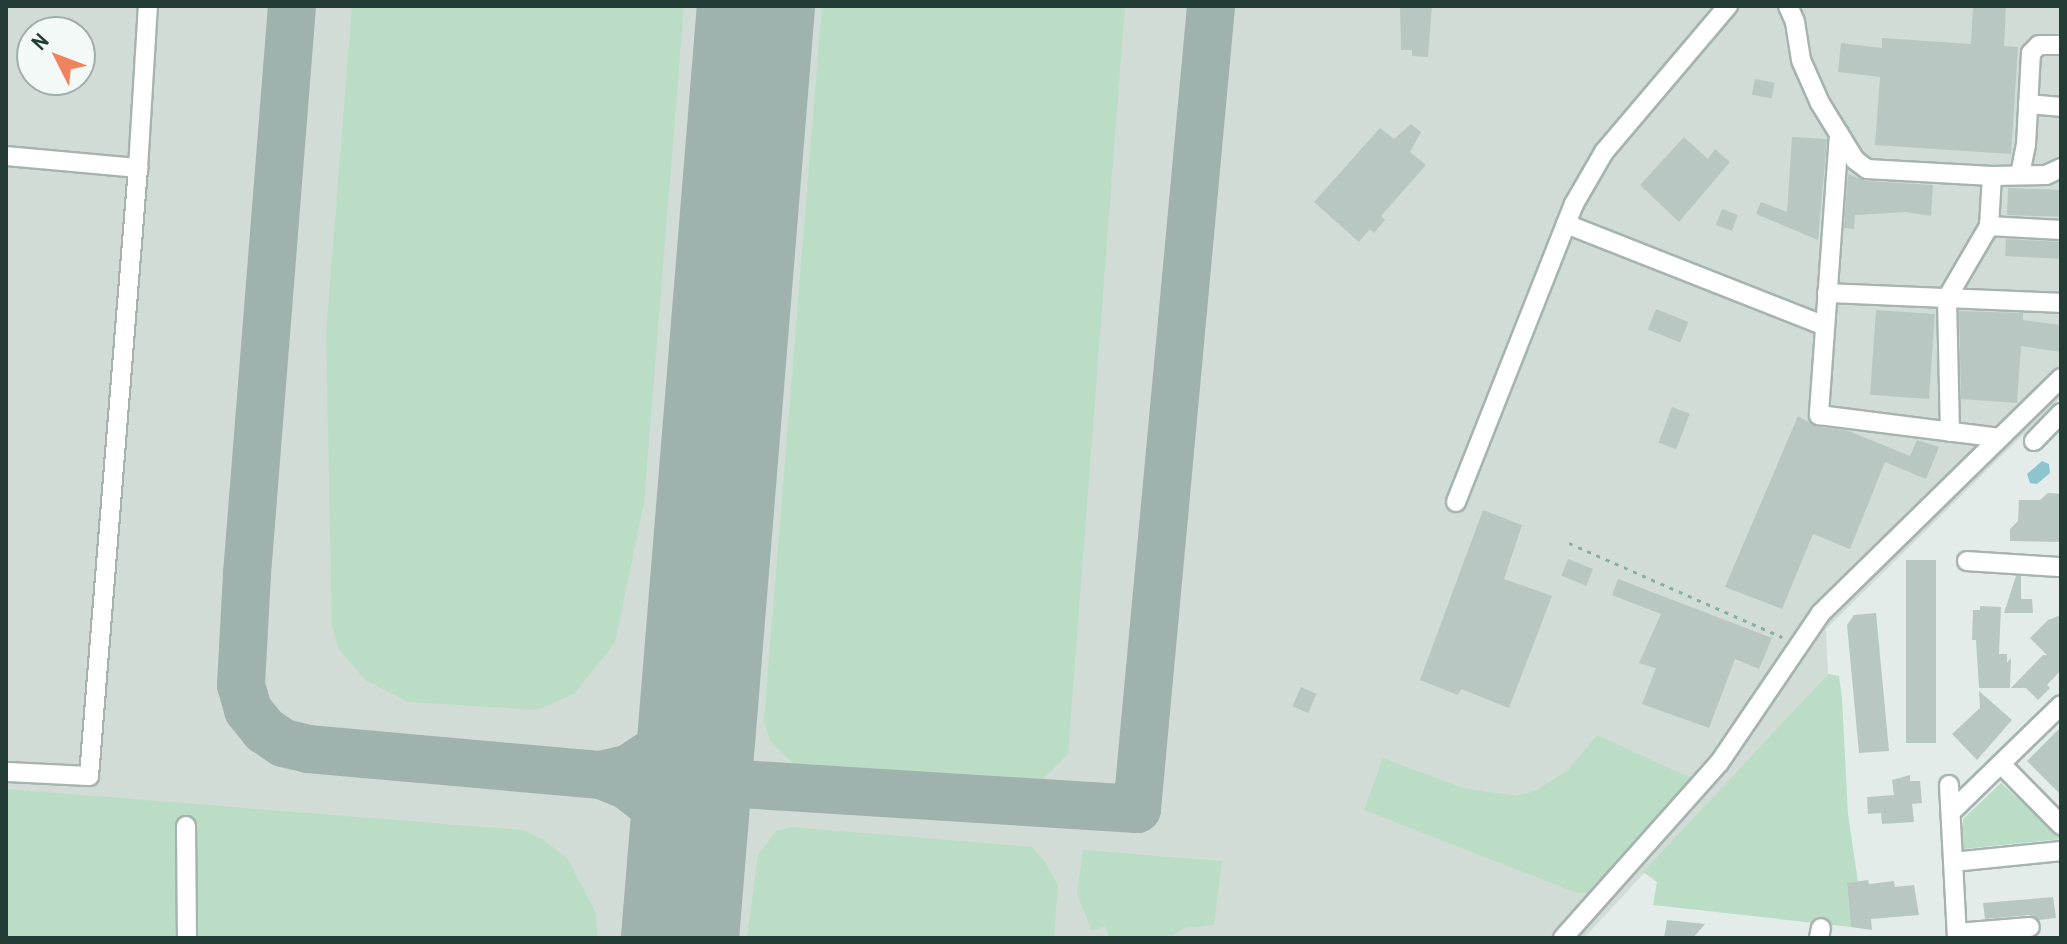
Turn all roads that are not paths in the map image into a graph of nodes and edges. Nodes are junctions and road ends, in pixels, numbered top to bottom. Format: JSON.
{"nodes":[{"id":1,"x":148,"y":6,"type":"edge"},
{"id":2,"x":1728,"y":6,"type":"edge"},
{"id":3,"x":1788,"y":6,"type":"edge"},
{"id":4,"x":2061,"y":45,"type":"edge"},
{"id":5,"x":2028,"y":104,"type":"junction"},
{"id":6,"x":2061,"y":107,"type":"edge"},
{"id":7,"x":1839,"y":134,"type":"junction"},
{"id":8,"x":6,"y":156,"type":"edge"},
{"id":9,"x":138,"y":168,"type":"junction"},
{"id":10,"x":2061,"y":168,"type":"edge"},
{"id":11,"x":2020,"y":175,"type":"junction"},
{"id":12,"x":1992,"y":176,"type":"junction"},
{"id":13,"x":1566,"y":224,"type":"junction"},
{"id":14,"x":1989,"y":226,"type":"junction"},
{"id":15,"x":2061,"y":230,"type":"edge"},
{"id":16,"x":1827,"y":293,"type":"junction"},
{"id":17,"x":1947,"y":298,"type":"junction"},
{"id":18,"x":2061,"y":303,"type":"edge"},
{"id":19,"x":1825,"y":326,"type":"junction"},
{"id":20,"x":2061,"y":378,"type":"edge"},
{"id":21,"x":2061,"y":413,"type":"edge"},
{"id":22,"x":1950,"y":432,"type":"junction"},
{"id":23,"x":2000,"y":438,"type":"junction"},
{"id":24,"x":2034,"y":441,"type":"dead end"},
{"id":25,"x":1456,"y":502,"type":"dead end"},
{"id":26,"x":1967,"y":561,"type":"dead end"},
{"id":27,"x":2061,"y":567,"type":"edge"},
{"id":28,"x":2061,"y":705,"type":"edge"},
{"id":29,"x":2001,"y":764,"type":"junction"},
{"id":30,"x":6,"y":772,"type":"edge"},
{"id":31,"x":1949,"y":785,"type":"dead end"},
{"id":32,"x":1951,"y":812,"type":"junction"},
{"id":33,"x":2061,"y":825,"type":"edge"},
{"id":34,"x":186,"y":826,"type":"dead end"},
{"id":35,"x":2061,"y":851,"type":"edge"},
{"id":36,"x":1953,"y":862,"type":"junction"},
{"id":37,"x":2030,"y":927,"type":"dead end"},
{"id":38,"x":1957,"y":936,"type":"edge"},
{"id":39,"x":187,"y":938,"type":"edge"},
{"id":40,"x":1563,"y":938,"type":"edge"}],
"edges":[{"from":1,"to":9,"type":"street"},
{"from":2,"to":13,"type":"street"},
{"from":3,"to":7,"type":"street"},
{"from":4,"to":5,"type":"street"},
{"from":5,"to":6,"type":"street"},
{"from":5,"to":11,"type":"street"},
{"from":7,"to":12,"type":"street"},
{"from":7,"to":16,"type":"street"},
{"from":8,"to":9,"type":"street"},
{"from":9,"to":30,"type":"street"},
{"from":10,"to":11,"type":"street"},
{"from":11,"to":12,"type":"street"},
{"from":12,"to":14,"type":"street"},
{"from":13,"to":19,"type":"street"},
{"from":13,"to":25,"type":"street"},
{"from":14,"to":15,"type":"street"},
{"from":14,"to":17,"type":"street"},
{"from":16,"to":17,"type":"street"},
{"from":16,"to":19,"type":"street"},
{"from":17,"to":18,"type":"street"},
{"from":17,"to":22,"type":"street"},
{"from":19,"to":22,"type":"street"},
{"from":20,"to":23,"type":"street"},
{"from":21,"to":24,"type":"street"},
{"from":22,"to":23,"type":"street"},
{"from":23,"to":40,"type":"street"},
{"from":26,"to":27,"type":"street"},
{"from":28,"to":29,"type":"street"},
{"from":29,"to":32,"type":"street"},
{"from":29,"to":33,"type":"street"},
{"from":31,"to":32,"type":"street"},
{"from":32,"to":36,"type":"street"},
{"from":34,"to":39,"type":"street"},
{"from":35,"to":36,"type":"street"},
{"from":36,"to":38,"type":"street"},
{"from":37,"to":38,"type":"street"}]}
